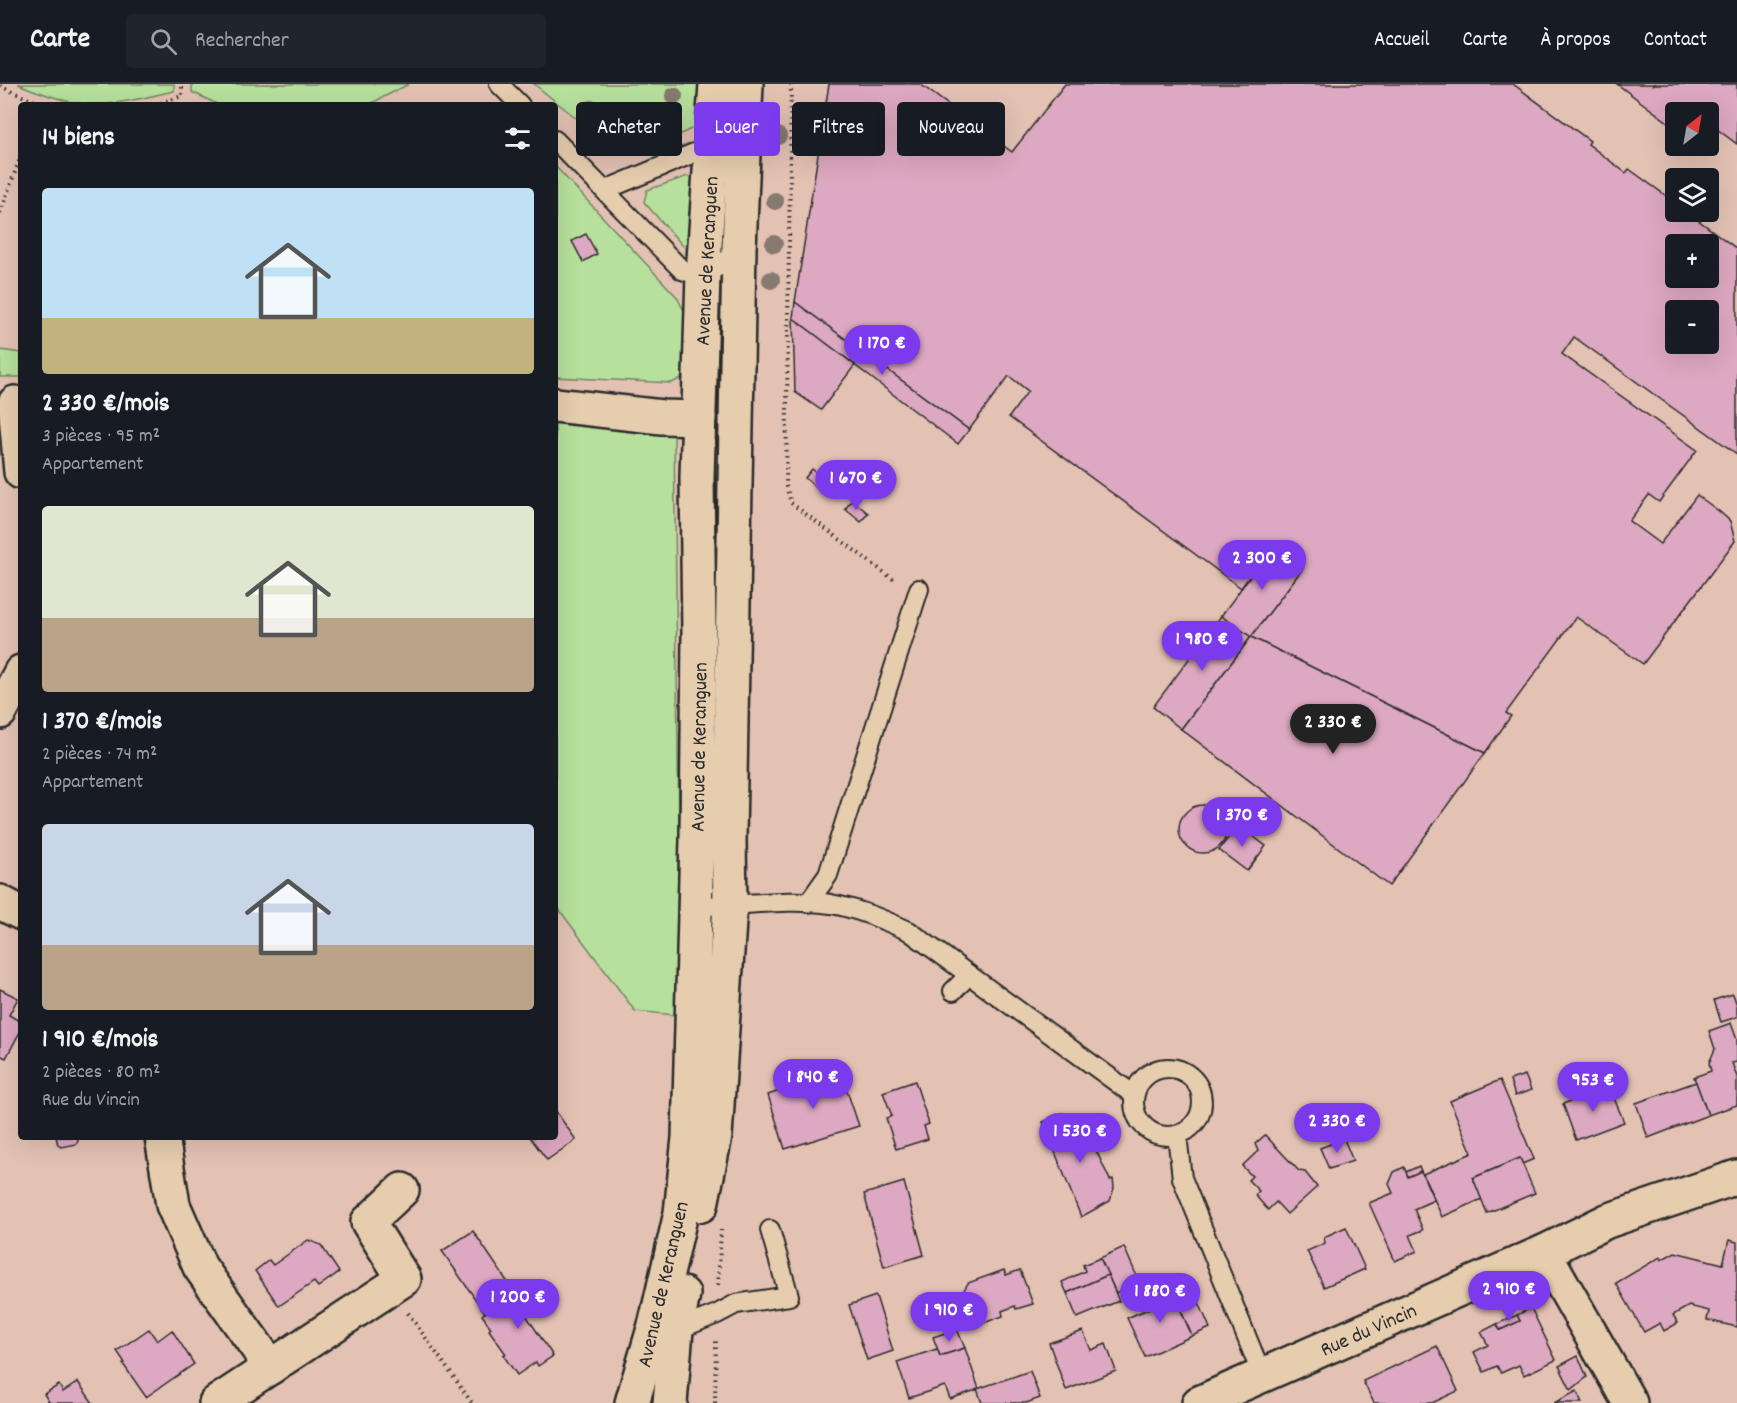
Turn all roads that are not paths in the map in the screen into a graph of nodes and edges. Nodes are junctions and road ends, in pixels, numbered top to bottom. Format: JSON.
{"nodes":[{"id":1,"x":499,"y":84,"type":"edge"},
{"id":2,"x":716,"y":84,"type":"edge"},
{"id":3,"x":746,"y":84,"type":"edge"},
{"id":4,"x":517,"y":102,"type":"edge"},
{"id":5,"x":715,"y":102,"type":"edge"},
{"id":6,"x":558,"y":143,"type":"edge"},
{"id":7,"x":694,"y":153,"type":"edge"},
{"id":8,"x":711,"y":156,"type":"joint"},
{"id":9,"x":605,"y":190,"type":"junction"},
{"id":10,"x":741,"y":208,"type":"junction"},
{"id":11,"x":739,"y":248,"type":"junction"},
{"id":12,"x":704,"y":274,"type":"junction"},
{"id":13,"x":12,"y":402,"type":"edge"},
{"id":14,"x":558,"y":405,"type":"edge"},
{"id":15,"x":699,"y":418,"type":"junction"},
{"id":16,"x":18,"y":449,"type":"edge"},
{"id":17,"x":918,"y":593,"type":"road end"},
{"id":18,"x":18,"y":678,"type":"edge"},
{"id":19,"x":0,"y":712,"type":"edge"},
{"id":20,"x":0,"y":902,"type":"edge"},
{"id":21,"x":808,"y":903,"type":"junction"},
{"id":22,"x":697,"y":906,"type":"junction"},
{"id":23,"x":730,"y":906,"type":"junction"},
{"id":24,"x":18,"y":911,"type":"edge"},
{"id":25,"x":967,"y":974,"type":"junction"},
{"id":26,"x":953,"y":991,"type":"dead end"},
{"id":27,"x":1134,"y":1095,"type":"junction"},
{"id":28,"x":1176,"y":1135,"type":"junction"},
{"id":29,"x":162,"y":1140,"type":"edge"},
{"id":30,"x":1737,"y":1177,"type":"edge"},
{"id":31,"x":402,"y":1190,"type":"dead end"},
{"id":32,"x":770,"y":1230,"type":"dead end"},
{"id":33,"x":1544,"y":1252,"type":"junction"},
{"id":34,"x":676,"y":1330,"type":"junction"},
{"id":35,"x":1262,"y":1376,"type":"junction"},
{"id":36,"x":261,"y":1384,"type":"edge"},
{"id":37,"x":216,"y":1403,"type":"edge"},
{"id":38,"x":632,"y":1403,"type":"edge"},
{"id":39,"x":670,"y":1403,"type":"edge"},
{"id":40,"x":1199,"y":1403,"type":"edge"},
{"id":41,"x":1630,"y":1403,"type":"edge"}],
"edges":[{"from":1,"to":4,"type":"lane"},
{"from":2,"to":5,"type":"main road","name":"Avenue de Keranguen"},
{"from":3,"to":10,"type":"main road","name":"Avenue de Keranguen"},
{"from":6,"to":9,"type":"lane"},
{"from":7,"to":9,"type":"lane"},
{"from":8,"to":10,"type":"lane"},
{"from":8,"to":12,"type":"main road","name":"Avenue de Keranguen"},
{"from":9,"to":12,"type":"lane"},
{"from":10,"to":11,"type":"main road","name":"Avenue de Keranguen"},
{"from":11,"to":12,"type":"lane"},
{"from":11,"to":23,"type":"main road","name":"Avenue de Keranguen"},
{"from":12,"to":15,"type":"main road","name":"Avenue de Keranguen"},
{"from":13,"to":16,"type":"main road"},
{"from":14,"to":15,"type":"main road"},
{"from":15,"to":22,"type":"main road","name":"Avenue de Keranguen"},
{"from":17,"to":21,"type":"lane"},
{"from":18,"to":19,"type":"main road"},
{"from":20,"to":24,"type":"main road"},
{"from":21,"to":23,"type":"lane"},
{"from":21,"to":25,"type":"lane"},
{"from":22,"to":23,"type":"lane"},
{"from":22,"to":38,"type":"main road","name":"Avenue de Keranguen"},
{"from":23,"to":34,"type":"main road","name":"Avenue de Keranguen"},
{"from":25,"to":26,"type":"lane"},
{"from":25,"to":27,"type":"lane"},
{"from":27,"to":28,"type":"lane"},
{"from":27,"to":28,"type":"lane"},
{"from":28,"to":35,"type":"lane"},
{"from":29,"to":36,"type":"main road"},
{"from":30,"to":33,"type":"main road","name":"Rue du Vincin"},
{"from":31,"to":36,"type":"main road"},
{"from":32,"to":34,"type":"lane"},
{"from":33,"to":35,"type":"main road","name":"Rue du Vincin"},
{"from":33,"to":41,"type":"main road"},
{"from":34,"to":39,"type":"main road","name":"Avenue de Keranguen"},
{"from":35,"to":40,"type":"main road","name":"Rue du Vincin"},
{"from":36,"to":37,"type":"main road"}]}
